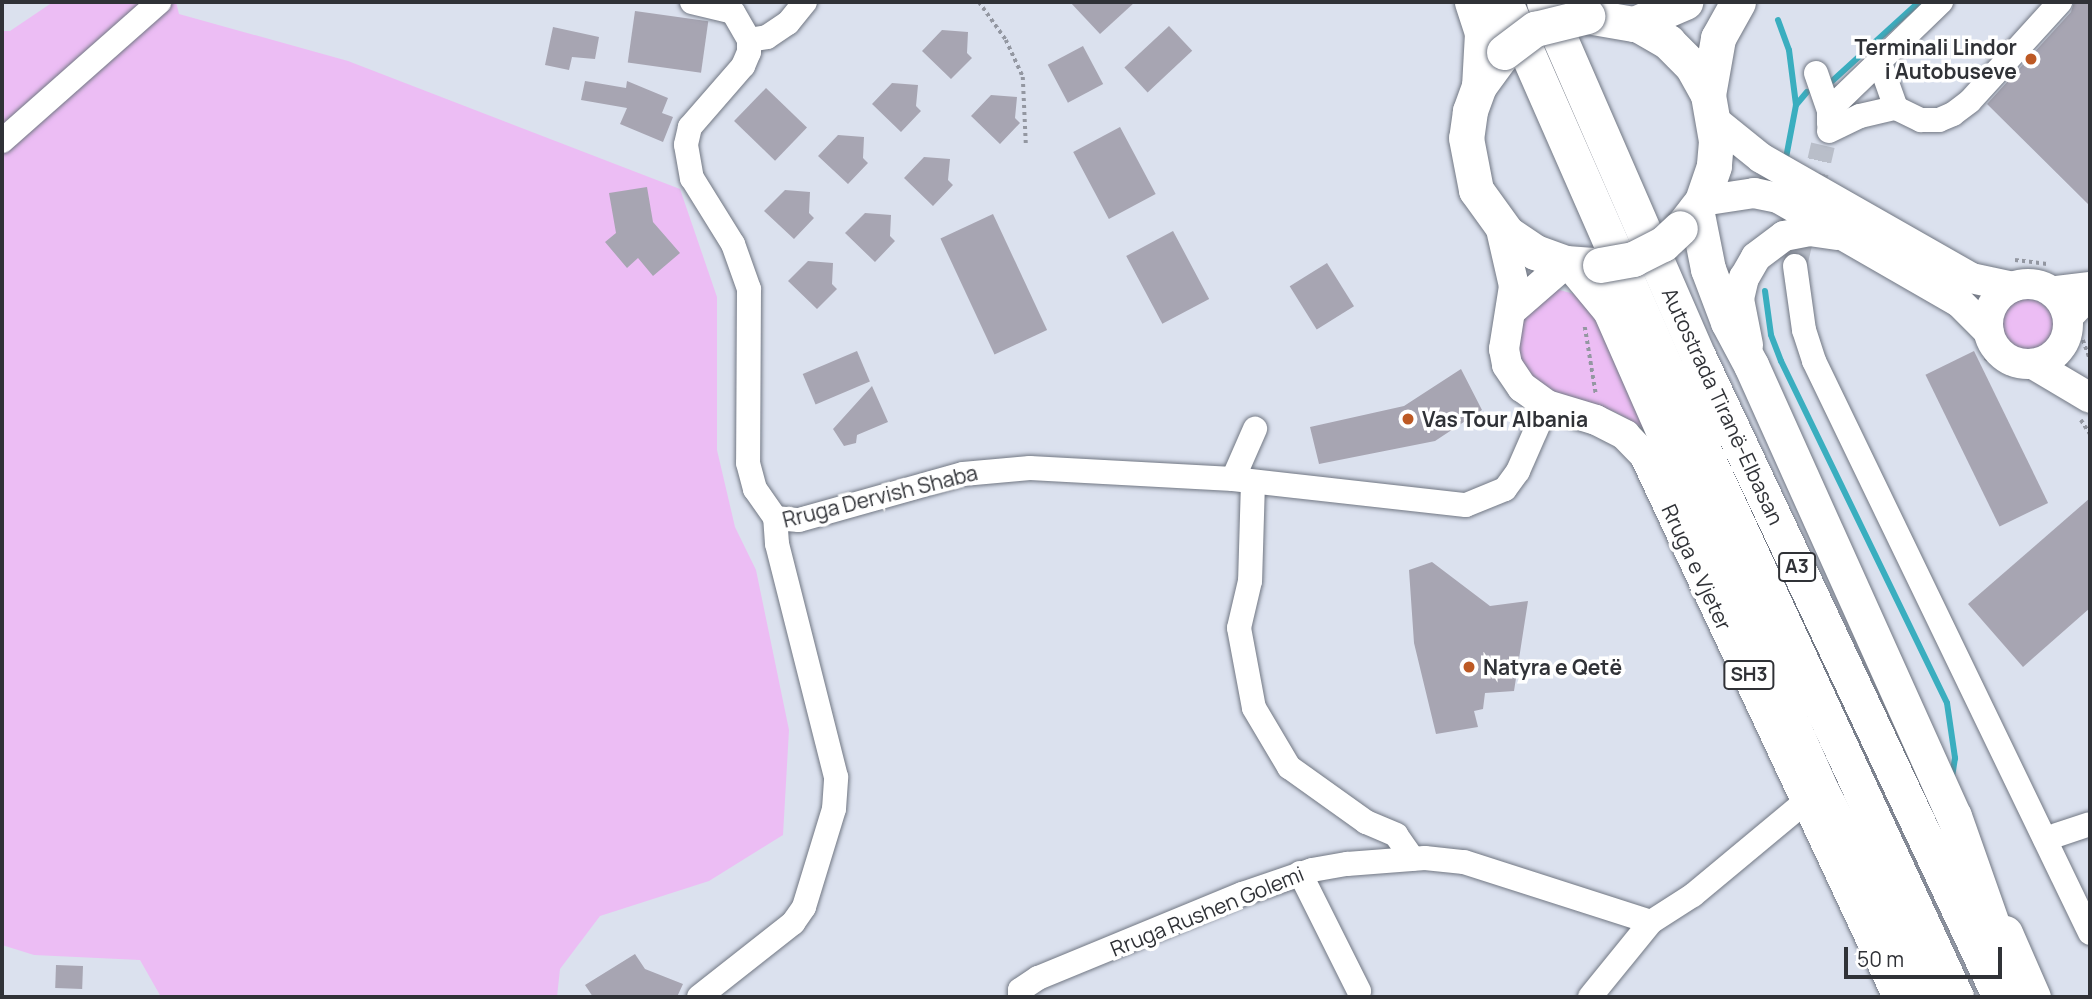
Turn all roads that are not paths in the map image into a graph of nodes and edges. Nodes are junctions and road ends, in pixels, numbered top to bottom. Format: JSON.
{"nodes":[{"id":1,"x":159,"y":2,"type":"edge"},
{"id":2,"x":692,"y":2,"type":"edge"},
{"id":3,"x":805,"y":2,"type":"edge"},
{"id":4,"x":1472,"y":2,"type":"edge"},
{"id":5,"x":1506,"y":2,"type":"edge"},
{"id":6,"x":1544,"y":2,"type":"edge"},
{"id":7,"x":1685,"y":2,"type":"edge"},
{"id":8,"x":1738,"y":2,"type":"edge"},
{"id":9,"x":1941,"y":2,"type":"edge"},
{"id":10,"x":2060,"y":2,"type":"edge"},
{"id":11,"x":1614,"y":16,"type":"edge"},
{"id":12,"x":748,"y":40,"type":"junction"},
{"id":13,"x":1880,"y":63,"type":"junction"},
{"id":14,"x":1816,"y":73,"type":"dead end"},
{"id":15,"x":1479,"y":86,"type":"junction"},
{"id":16,"x":1711,"y":107,"type":"junction"},
{"id":17,"x":1896,"y":108,"type":"junction"},
{"id":18,"x":1827,"y":129,"type":"junction"},
{"id":19,"x":2,"y":141,"type":"edge"},
{"id":20,"x":1693,"y":212,"type":"junction"},
{"id":21,"x":1500,"y":225,"type":"junction"},
{"id":22,"x":1844,"y":236,"type":"junction"},
{"id":23,"x":1579,"y":264,"type":"junction"},
{"id":24,"x":1795,"y":266,"type":"tunnel mouth"},
{"id":25,"x":2012,"y":274,"type":"junction"},
{"id":26,"x":2076,"y":290,"type":"edge"},
{"id":27,"x":1512,"y":310,"type":"junction"},
{"id":28,"x":2073,"y":332,"type":"junction"},
{"id":29,"x":1985,"y":344,"type":"junction"},
{"id":30,"x":1752,"y":365,"type":"junction"},
{"id":31,"x":2024,"y":370,"type":"junction"},
{"id":32,"x":2086,"y":402,"type":"edge"},
{"id":33,"x":1547,"y":405,"type":"junction"},
{"id":34,"x":1255,"y":429,"type":"dead end"},
{"id":35,"x":1243,"y":480,"type":"junction"},
{"id":36,"x":775,"y":518,"type":"junction"},
{"id":37,"x":1805,"y":802,"type":"junction"},
{"id":38,"x":1954,"y":816,"type":"junction"},
{"id":39,"x":2090,"y":824,"type":"edge"},
{"id":40,"x":2045,"y":839,"type":"junction"},
{"id":41,"x":1413,"y":859,"type":"junction"},
{"id":42,"x":1300,"y":873,"type":"junction"},
{"id":43,"x":1651,"y":922,"type":"junction"},
{"id":44,"x":2090,"y":933,"type":"edge"},
{"id":45,"x":1359,"y":991,"type":"dead end"},
{"id":46,"x":699,"y":997,"type":"edge"},
{"id":47,"x":1020,"y":997,"type":"edge"},
{"id":48,"x":1590,"y":997,"type":"edge"},
{"id":49,"x":1898,"y":997,"type":"edge"},
{"id":50,"x":1929,"y":997,"type":"edge"},
{"id":51,"x":1955,"y":997,"type":"edge"},
{"id":52,"x":2000,"y":997,"type":"edge"},
{"id":53,"x":2017,"y":997,"type":"edge"},
{"id":54,"x":2033,"y":997,"type":"edge"}],
"edges":[{"from":1,"to":19,"type":"street"},
{"from":2,"to":12,"type":"street"},
{"from":3,"to":12,"type":"street"},
{"from":4,"to":15,"type":"highway"},
{"from":5,"to":51,"type":"highway","name":"Autostrada Tiranë-Elbasan","number":"A3"},
{"from":6,"to":52,"type":"highway","name":"Autostrada Tiranë-Elbasan","number":"A3"},
{"from":7,"to":11,"type":"highway"},
{"from":8,"to":16,"type":"highway"},
{"from":9,"to":13,"type":"street"},
{"from":10,"to":17,"type":"street"},
{"from":11,"to":15,"type":"highway","bridge":true},
{"from":11,"to":16,"type":"highway"},
{"from":12,"to":36,"type":"street"},
{"from":13,"to":17,"type":"street"},
{"from":13,"to":18,"type":"street"},
{"from":14,"to":18,"type":"street"},
{"from":15,"to":21,"type":"highway"},
{"from":16,"to":20,"type":"highway"},
{"from":16,"to":25,"type":"main road"},
{"from":17,"to":18,"type":"street"},
{"from":20,"to":22,"type":"main road"},
{"from":20,"to":23,"type":"highway","bridge":true},
{"from":20,"to":30,"type":"highway"},
{"from":21,"to":23,"type":"highway"},
{"from":21,"to":27,"type":"main road","name":"Rruga e Vjeter","number":"SH3"},
{"from":22,"to":29,"type":"main road"},
{"from":22,"to":30,"type":"main road"},
{"from":23,"to":27,"type":"main road"},
{"from":23,"to":50,"type":"highway"},
{"from":24,"to":40,"type":"street"},
{"from":25,"to":26,"type":"main road"},
{"from":25,"to":29,"type":"main road"},
{"from":26,"to":28,"type":"main road"},
{"from":27,"to":33,"type":"main road","name":"Rruga e Vjeter","number":"SH3"},
{"from":28,"to":31,"type":"main road"},
{"from":28,"to":32,"type":"main road"},
{"from":29,"to":31,"type":"main road"},
{"from":30,"to":38,"type":"highway"},
{"from":31,"to":32,"type":"main road"},
{"from":33,"to":35,"type":"street","name":"Rruga Dervish Shaba"},
{"from":33,"to":37,"type":"main road","name":"Rruga e Vjeter","number":"SH3"},
{"from":34,"to":35,"type":"street"},
{"from":35,"to":36,"type":"street","name":"Rruga Dervish Shaba"},
{"from":35,"to":41,"type":"street"},
{"from":36,"to":46,"type":"street","name":"Rruga Dervish Shaba"},
{"from":37,"to":43,"type":"street"},
{"from":37,"to":49,"type":"main road","name":"Rruga e Vjeter","number":"SH3"},
{"from":38,"to":53,"type":"highway"},
{"from":38,"to":54,"type":"highway"},
{"from":39,"to":40,"type":"street"},
{"from":40,"to":44,"type":"street"},
{"from":41,"to":42,"type":"street","name":"Rruga Rushen Golemi"},
{"from":41,"to":43,"type":"street","name":"Rruga Rushen Golemi"},
{"from":42,"to":45,"type":"street"},
{"from":42,"to":47,"type":"street","name":"Rruga Rushen Golemi"},
{"from":43,"to":48,"type":"street"}]}
